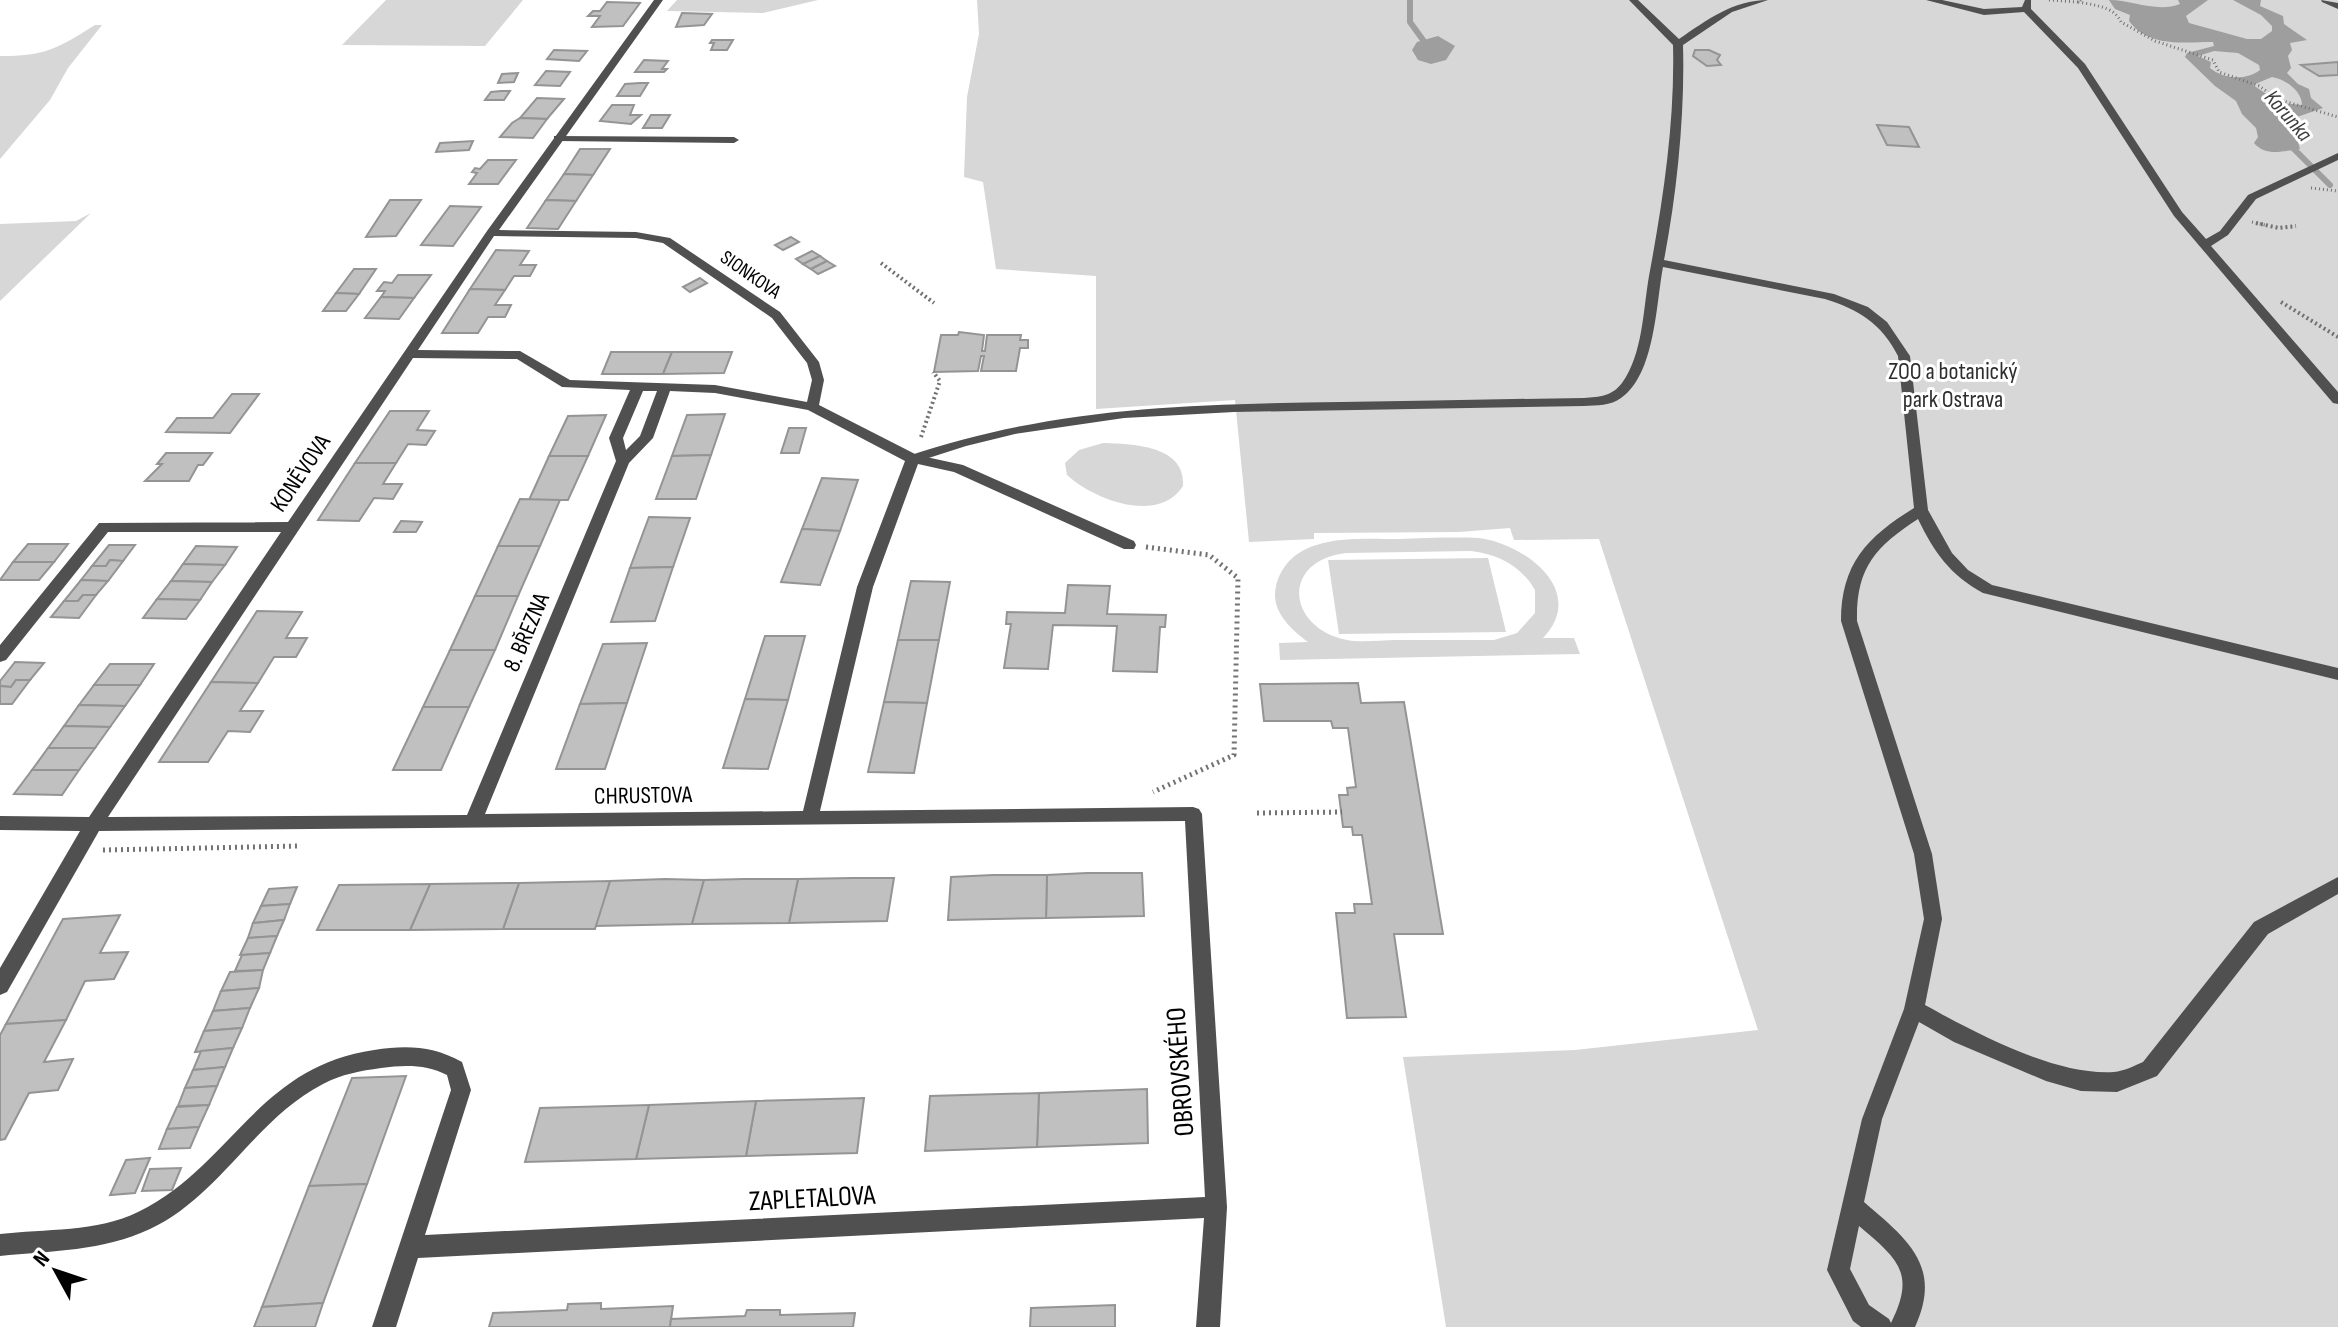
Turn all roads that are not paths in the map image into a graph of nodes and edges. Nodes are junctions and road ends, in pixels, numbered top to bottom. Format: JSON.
{"nodes":[{"id":1,"x":659,"y":0,"type":"edge"},
{"id":2,"x":1633,"y":0,"type":"edge"},
{"id":3,"x":1764,"y":0,"type":"edge"},
{"id":4,"x":1930,"y":0,"type":"edge"},
{"id":5,"x":2325,"y":0,"type":"edge"},
{"id":6,"x":2027,"y":4,"type":"edge"},
{"id":7,"x":2338,"y":6,"type":"edge"},
{"id":8,"x":1678,"y":44,"type":"junction"},
{"id":9,"x":558,"y":138,"type":"junction"},
{"id":10,"x":734,"y":140,"type":"dead end"},
{"id":11,"x":2338,"y":156,"type":"edge"},
{"id":12,"x":491,"y":233,"type":"junction"},
{"id":13,"x":2206,"y":244,"type":"junction"},
{"id":14,"x":1658,"y":262,"type":"junction"},
{"id":15,"x":409,"y":354,"type":"junction"},
{"id":16,"x":638,"y":387,"type":"junction"},
{"id":17,"x":665,"y":388,"type":"junction"},
{"id":18,"x":2338,"y":400,"type":"edge"},
{"id":19,"x":812,"y":407,"type":"junction"},
{"id":20,"x":913,"y":459,"type":"junction"},
{"id":21,"x":623,"y":461,"type":"junction"},
{"id":22,"x":1921,"y":510,"type":"junction"},
{"id":23,"x":293,"y":527,"type":"junction"},
{"id":24,"x":1129,"y":545,"type":"road end"},
{"id":25,"x":0,"y":656,"type":"edge"},
{"id":26,"x":2338,"y":674,"type":"edge"},
{"id":27,"x":1193,"y":814,"type":"joint"},
{"id":28,"x":810,"y":817,"type":"junction"},
{"id":29,"x":473,"y":821,"type":"junction"},
{"id":30,"x":0,"y":823,"type":"edge"},
{"id":31,"x":94,"y":824,"type":"junction"},
{"id":32,"x":2338,"y":885,"type":"edge"},
{"id":33,"x":0,"y":986,"type":"edge"},
{"id":34,"x":1914,"y":1009,"type":"junction"},
{"id":35,"x":1852,"y":1206,"type":"junction"},
{"id":36,"x":1216,"y":1207,"type":"junction"},
{"id":37,"x":0,"y":1245,"type":"edge"},
{"id":38,"x":410,"y":1247,"type":"junction"},
{"id":39,"x":384,"y":1327,"type":"edge"},
{"id":40,"x":1208,"y":1327,"type":"edge"},
{"id":41,"x":1881,"y":1327,"type":"edge"},
{"id":42,"x":1901,"y":1327,"type":"edge"}],
"edges":[{"from":1,"to":9,"type":"street","name":"KONĚVOVA"},
{"from":2,"to":8,"type":"street"},
{"from":3,"to":8,"type":"street"},
{"from":4,"to":6,"type":"street"},
{"from":5,"to":7,"type":"street"},
{"from":6,"to":13,"type":"street"},
{"from":8,"to":14,"type":"street"},
{"from":9,"to":10,"type":"street"},
{"from":9,"to":12,"type":"street","name":"KONĚVOVA"},
{"from":11,"to":13,"type":"street"},
{"from":12,"to":15,"type":"street","name":"KONĚVOVA"},
{"from":12,"to":19,"type":"street","name":"SIONKOVA"},
{"from":13,"to":18,"type":"street"},
{"from":14,"to":20,"type":"street"},
{"from":14,"to":22,"type":"street"},
{"from":15,"to":16,"type":"street"},
{"from":15,"to":23,"type":"street","name":"KONĚVOVA"},
{"from":16,"to":17,"type":"street"},
{"from":16,"to":21,"type":"street","name":"8. BŘEZNA"},
{"from":17,"to":19,"type":"street"},
{"from":17,"to":21,"type":"street","name":"8. BŘEZNA"},
{"from":19,"to":20,"type":"street"},
{"from":20,"to":24,"type":"street"},
{"from":20,"to":28,"type":"street"},
{"from":21,"to":29,"type":"street","name":"8. BŘEZNA"},
{"from":22,"to":26,"type":"street"},
{"from":22,"to":34,"type":"street"},
{"from":23,"to":25,"type":"street"},
{"from":23,"to":31,"type":"street","name":"KONĚVOVA"},
{"from":27,"to":28,"type":"street","name":"CHRUSTOVA"},
{"from":27,"to":36,"type":"street","name":"OBROVSKÉHO"},
{"from":28,"to":29,"type":"street","name":"CHRUSTOVA"},
{"from":29,"to":31,"type":"street","name":"CHRUSTOVA"},
{"from":30,"to":31,"type":"street","name":"CHRUSTOVA"},
{"from":31,"to":33,"type":"street","name":"KONĚVOVA"},
{"from":32,"to":34,"type":"street"},
{"from":34,"to":35,"type":"street"},
{"from":35,"to":41,"type":"street"},
{"from":35,"to":42,"type":"street"},
{"from":36,"to":38,"type":"street","name":"ZAPLETALOVA"},
{"from":36,"to":40,"type":"street","name":"OBROVSKÉHO"},
{"from":37,"to":38,"type":"street"},
{"from":38,"to":39,"type":"street"}]}
